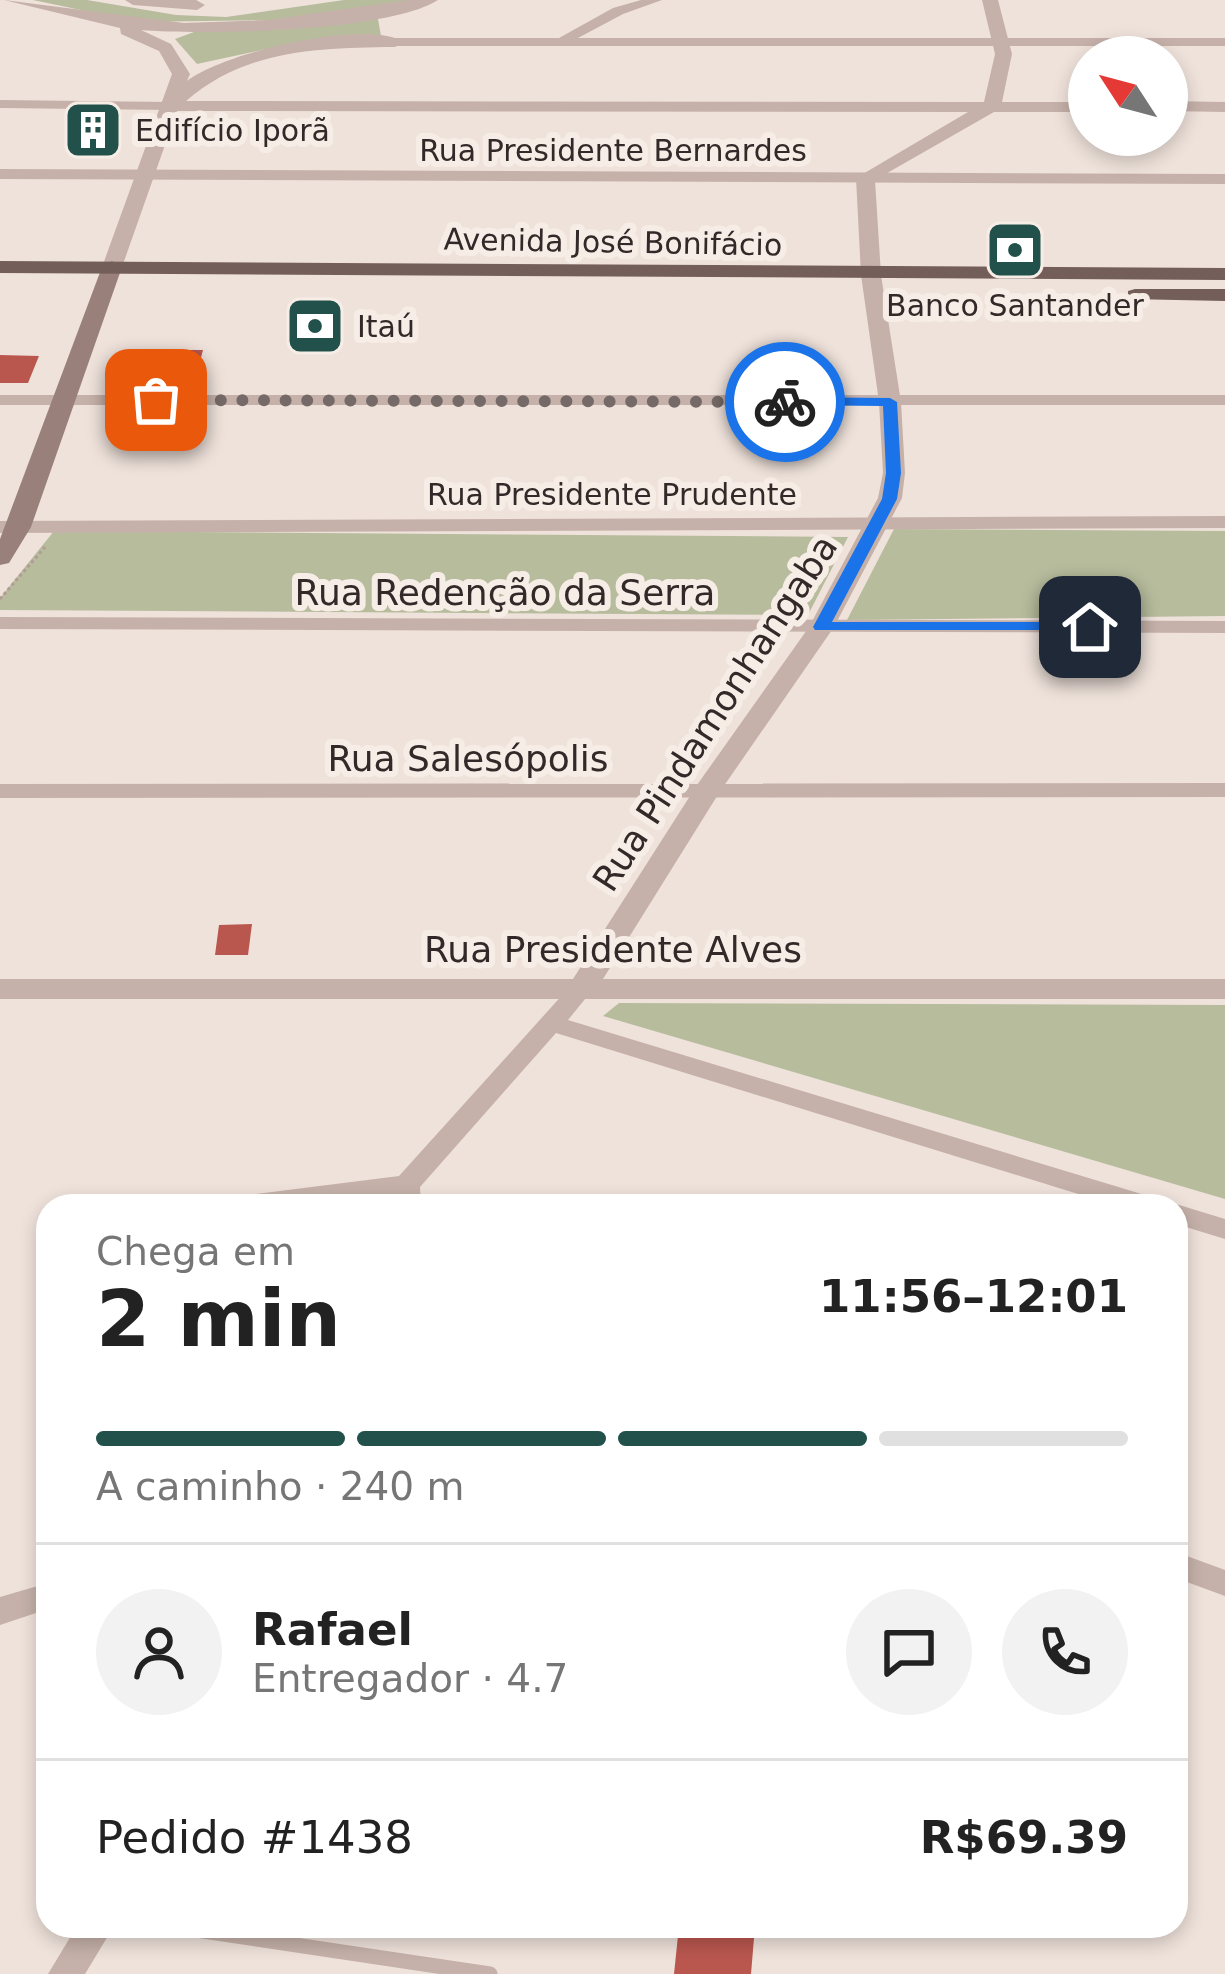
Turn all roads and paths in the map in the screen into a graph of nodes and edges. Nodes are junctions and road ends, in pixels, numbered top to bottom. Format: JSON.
{"nodes":[{"id":1,"x":12,"y":0,"type":"edge"},
{"id":2,"x":133,"y":0,"type":"edge"},
{"id":3,"x":430,"y":0,"type":"edge"},
{"id":4,"x":655,"y":0,"type":"edge"},
{"id":5,"x":990,"y":0,"type":"edge"},
{"id":6,"x":224,"y":5,"type":"dead end"},
{"id":7,"x":400,"y":7,"type":"junction"},
{"id":8,"x":105,"y":21,"type":"junction"},
{"id":9,"x":563,"y":41,"type":"junction"},
{"id":10,"x":1225,"y":41,"type":"edge"},
{"id":11,"x":394,"y":42,"type":"junction"},
{"id":12,"x":1006,"y":42,"type":"junction"},
{"id":13,"x":182,"y":75,"type":"junction"},
{"id":14,"x":0,"y":92,"type":"edge"},
{"id":15,"x":44,"y":103,"type":"junction"},
{"id":16,"x":0,"y":104,"type":"edge"},
{"id":17,"x":170,"y":106,"type":"junction"},
{"id":18,"x":1188,"y":106,"type":"edge"},
{"id":19,"x":990,"y":107,"type":"junction"},
{"id":20,"x":1068,"y":107,"type":"edge"},
{"id":21,"x":1225,"y":107,"type":"edge"},
{"id":22,"x":0,"y":174,"type":"edge"},
{"id":23,"x":146,"y":174,"type":"junction"},
{"id":24,"x":865,"y":178,"type":"junction"},
{"id":25,"x":1225,"y":178,"type":"edge"},
{"id":26,"x":0,"y":267,"type":"edge"},
{"id":27,"x":1225,"y":274,"type":"edge"},
{"id":28,"x":109,"y":277,"type":"junction"},
{"id":29,"x":0,"y":288,"type":"edge"},
{"id":30,"x":880,"y":289,"type":"junction"},
{"id":31,"x":748,"y":294,"type":"dead end"},
{"id":32,"x":1225,"y":295,"type":"edge"},
{"id":33,"x":843,"y":296,"type":"dead end"},
{"id":34,"x":950,"y":296,"type":"dead end"},
{"id":35,"x":0,"y":400,"type":"edge"},
{"id":36,"x":65,"y":400,"type":"junction"},
{"id":37,"x":1225,"y":400,"type":"edge"},
{"id":38,"x":890,"y":402,"type":"junction"},
{"id":39,"x":1225,"y":522,"type":"edge"},
{"id":40,"x":878,"y":523,"type":"junction"},
{"id":41,"x":10,"y":527,"type":"edge"},
{"id":42,"x":0,"y":558,"type":"edge"},
{"id":43,"x":0,"y":623,"type":"edge"},
{"id":44,"x":821,"y":627,"type":"junction"},
{"id":45,"x":1225,"y":627,"type":"edge"},
{"id":46,"x":707,"y":790,"type":"junction"},
{"id":47,"x":1225,"y":790,"type":"edge"},
{"id":48,"x":0,"y":791,"type":"edge"},
{"id":49,"x":0,"y":988,"type":"edge"},
{"id":50,"x":582,"y":988,"type":"junction"},
{"id":51,"x":1225,"y":989,"type":"edge"},
{"id":52,"x":554,"y":1024,"type":"junction"},
{"id":53,"x":403,"y":1192,"type":"edge"},
{"id":54,"x":1110,"y":1194,"type":"edge"},
{"id":55,"x":1188,"y":1218,"type":"edge"},
{"id":56,"x":1225,"y":1229,"type":"edge"},
{"id":57,"x":1188,"y":1569,"type":"edge"},
{"id":58,"x":1225,"y":1582,"type":"edge"},
{"id":59,"x":36,"y":1600,"type":"edge"},
{"id":60,"x":0,"y":1611,"type":"edge"},
{"id":61,"x":89,"y":1938,"type":"edge"},
{"id":62,"x":250,"y":1938,"type":"edge"},
{"id":63,"x":64,"y":1974,"type":"edge"},
{"id":64,"x":490,"y":1974,"type":"edge"}],
"edges":[{"from":1,"to":8,"type":"street"},
{"from":2,"to":6,"type":"street"},
{"from":3,"to":7,"type":"street"},
{"from":4,"to":9,"type":"street"},
{"from":5,"to":12,"type":"street"},
{"from":7,"to":8,"type":"street"},
{"from":7,"to":11,"type":"street"},
{"from":8,"to":13,"type":"street"},
{"from":9,"to":11,"type":"street"},
{"from":9,"to":12,"type":"street"},
{"from":10,"to":12,"type":"street"},
{"from":11,"to":13,"type":"street"},
{"from":12,"to":19,"type":"street"},
{"from":13,"to":17,"type":"street"},
{"from":14,"to":15,"type":"street"},
{"from":15,"to":16,"type":"street"},
{"from":15,"to":17,"type":"street"},
{"from":17,"to":19,"type":"street"},
{"from":17,"to":23,"type":"street"},
{"from":18,"to":21,"type":"street"},
{"from":19,"to":20,"type":"street"},
{"from":19,"to":24,"type":"street"},
{"from":22,"to":23,"type":"street","name":"Rua Presidente Bernardes"},
{"from":23,"to":24,"type":"street","name":"Rua Presidente Bernardes"},
{"from":23,"to":28,"type":"street"},
{"from":24,"to":25,"type":"street","name":"Rua Presidente Bernardes"},
{"from":24,"to":30,"type":"street","name":"Rua Pindamonhangaba"},
{"from":26,"to":28,"type":"main road","name":"Avenida José Bonifácio"},
{"from":27,"to":30,"type":"main road","name":"Avenida José Bonifácio"},
{"from":28,"to":29,"type":"main road","name":"Avenida José Bonifácio"},
{"from":28,"to":30,"type":"main road","name":"Avenida José Bonifácio"},
{"from":28,"to":31,"type":"main road","name":"Avenida José Bonifácio"},
{"from":28,"to":36,"type":"main road"},
{"from":30,"to":33,"type":"main road","name":"Avenida José Bonifácio"},
{"from":30,"to":38,"type":"street","name":"Rua Pindamonhangaba"},
{"from":32,"to":34,"type":"main road"},
{"from":35,"to":36,"type":"street"},
{"from":36,"to":38,"type":"street"},
{"from":36,"to":41,"type":"main road"},
{"from":37,"to":38,"type":"street"},
{"from":38,"to":40,"type":"street","name":"Rua Pindamonhangaba"},
{"from":39,"to":40,"type":"street","name":"Rua Presidente Prudente"},
{"from":40,"to":41,"type":"street","name":"Rua Presidente Prudente"},
{"from":40,"to":44,"type":"street","name":"Rua Pindamonhangaba"},
{"from":41,"to":42,"type":"main road"},
{"from":43,"to":44,"type":"street","name":"Rua Redenção da Serra"},
{"from":44,"to":45,"type":"street","name":"Rua Redenção da Serra"},
{"from":44,"to":46,"type":"street","name":"Rua Pindamonhangaba"},
{"from":46,"to":47,"type":"street","name":"Rua Salesópolis"},
{"from":46,"to":48,"type":"street","name":"Rua Salesópolis"},
{"from":46,"to":50,"type":"street","name":"Rua Pindamonhangaba"},
{"from":49,"to":50,"type":"street","name":"Rua Presidente Alves"},
{"from":50,"to":51,"type":"street","name":"Rua Presidente Alves"},
{"from":50,"to":52,"type":"street","name":"Rua Pindamonhangaba"},
{"from":52,"to":53,"type":"street","name":"Rua Pindamonhangaba"},
{"from":52,"to":54,"type":"street"},
{"from":55,"to":56,"type":"street"},
{"from":57,"to":58,"type":"street"},
{"from":59,"to":60,"type":"street"},
{"from":61,"to":63,"type":"street"},
{"from":62,"to":64,"type":"lane"}]}
